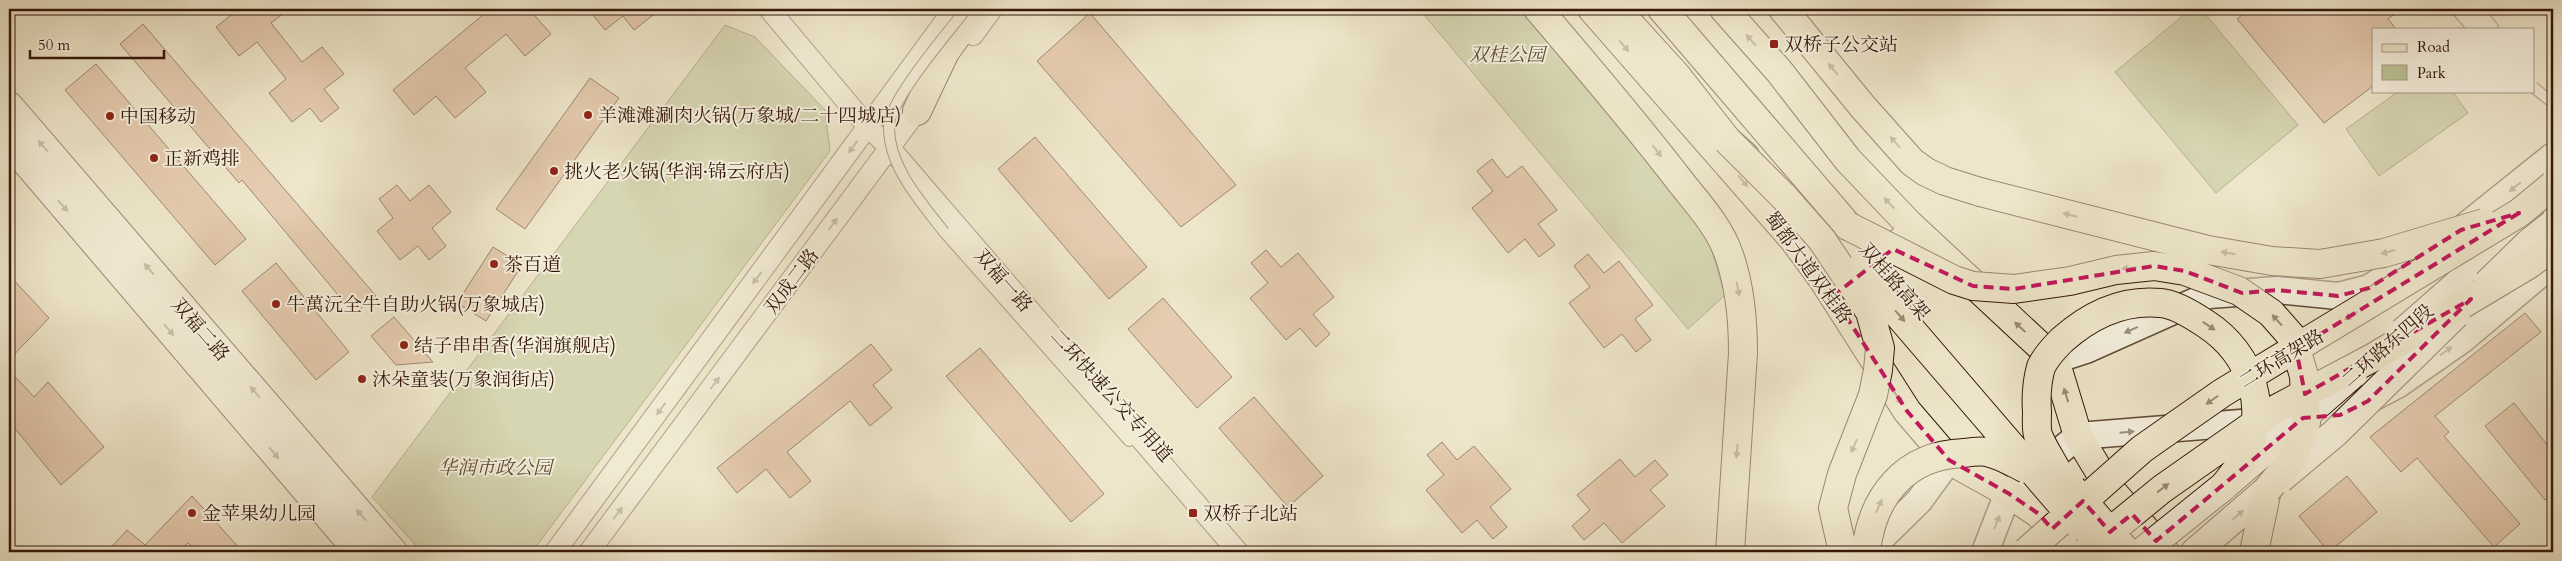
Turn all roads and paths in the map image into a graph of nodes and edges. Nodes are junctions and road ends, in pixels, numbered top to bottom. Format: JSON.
{"nodes":[{"id":1,"x":769,"y":9,"type":"edge"},
{"id":2,"x":954,"y":9,"type":"edge"},
{"id":3,"x":966,"y":9,"type":"edge"},
{"id":4,"x":976,"y":9,"type":"edge"},
{"id":5,"x":992,"y":9,"type":"edge"},
{"id":6,"x":1538,"y":9,"type":"edge"},
{"id":7,"x":1592,"y":9,"type":"edge"},
{"id":8,"x":1616,"y":9,"type":"edge"},
{"id":9,"x":1637,"y":9,"type":"edge"},
{"id":10,"x":1662,"y":9,"type":"edge"},
{"id":11,"x":1684,"y":9,"type":"edge"},
{"id":12,"x":1724,"y":9,"type":"edge"},
{"id":13,"x":1783,"y":9,"type":"edge"},
{"id":14,"x":2456,"y":9,"type":"edge"},
{"id":15,"x":2471,"y":9,"type":"edge"},
{"id":16,"x":2472,"y":28,"type":"edge"},
{"id":17,"x":2487,"y":28,"type":"edge"},
{"id":18,"x":2534,"y":81,"type":"edge"},
{"id":19,"x":2534,"y":88,"type":"edge"},
{"id":20,"x":2553,"y":103,"type":"edge"},
{"id":21,"x":9,"y":106,"type":"edge"},
{"id":22,"x":917,"y":111,"type":"junction"},
{"id":23,"x":868,"y":127,"type":"junction"},
{"id":24,"x":1727,"y":140,"type":"junction"},
{"id":25,"x":9,"y":142,"type":"edge"},
{"id":26,"x":890,"y":148,"type":"junction"},
{"id":27,"x":2553,"y":156,"type":"edge"},
{"id":28,"x":2553,"y":185,"type":"edge"},
{"id":29,"x":2553,"y":208,"type":"edge"},
{"id":30,"x":2519,"y":213,"type":"junction"},
{"id":31,"x":2553,"y":224,"type":"edge"},
{"id":32,"x":1915,"y":230,"type":"junction"},
{"id":33,"x":1838,"y":234,"type":"junction"},
{"id":34,"x":2553,"y":247,"type":"edge"},
{"id":35,"x":2553,"y":263,"type":"edge"},
{"id":36,"x":1833,"y":296,"type":"junction"},
{"id":37,"x":1870,"y":312,"type":"junction"},
{"id":38,"x":2055,"y":360,"type":"junction"},
{"id":39,"x":2078,"y":436,"type":"junction"},
{"id":40,"x":1949,"y":460,"type":"junction"},
{"id":41,"x":2045,"y":471,"type":"junction"},
{"id":42,"x":2224,"y":486,"type":"junction"},
{"id":43,"x":2267,"y":490,"type":"junction"},
{"id":44,"x":2008,"y":493,"type":"junction"},
{"id":45,"x":359,"y":552,"type":"edge"},
{"id":46,"x":393,"y":552,"type":"edge"},
{"id":47,"x":556,"y":552,"type":"edge"},
{"id":48,"x":589,"y":552,"type":"edge"},
{"id":49,"x":1228,"y":552,"type":"edge"},
{"id":50,"x":1238,"y":552,"type":"edge"},
{"id":51,"x":1730,"y":552,"type":"edge"},
{"id":52,"x":1842,"y":552,"type":"edge"},
{"id":53,"x":1866,"y":552,"type":"edge"},
{"id":54,"x":1986,"y":552,"type":"edge"},
{"id":55,"x":2026,"y":552,"type":"edge"},
{"id":56,"x":2072,"y":552,"type":"edge"},
{"id":57,"x":2085,"y":552,"type":"edge"},
{"id":58,"x":2102,"y":552,"type":"edge"},
{"id":59,"x":2127,"y":552,"type":"edge"},
{"id":60,"x":2142,"y":552,"type":"edge"},
{"id":61,"x":2165,"y":552,"type":"edge"},
{"id":62,"x":2195,"y":552,"type":"edge"},
{"id":63,"x":2254,"y":552,"type":"edge"}],
"edges":[{"from":1,"to":23,"type":"street","name":"双福一路"},
{"from":2,"to":23,"type":"street","name":"双成二路"},
{"from":3,"to":49,"type":"lane","name":"二环快速公交专用道","bridge":true},
{"from":4,"to":22,"type":"main road"},
{"from":5,"to":22,"type":"street","name":"双成二路"},
{"from":6,"to":51,"type":"main road","one_way":true},
{"from":7,"to":36,"type":"main road","name":"蜀都大道双桂路","one_way":true},
{"from":8,"to":24,"type":"main road"},
{"from":9,"to":33,"type":"main road","name":"双桂路高架"},
{"from":10,"to":33,"type":"main road","name":"双桂路高架"},
{"from":11,"to":33,"type":"main road"},
{"from":32,"to":12,"type":"main road","one_way":true},
{"from":30,"to":13,"type":"main road","one_way":true,"bridge":true},
{"from":14,"to":16,"type":"lane"},
{"from":15,"to":17,"type":"street"},
{"from":18,"to":20,"type":"street"},
{"from":19,"to":20,"type":"lane","bridge":true},
{"from":46,"to":21,"type":"main road","name":"双福二路","one_way":true},
{"from":22,"to":26,"type":"street","name":"双成二路"},
{"from":23,"to":26,"type":"street","name":"双福一路"},
{"from":23,"to":47,"type":"street","name":"双成二路","one_way":true},
{"from":24,"to":33,"type":"main road","bridge":true},
{"from":24,"to":37,"type":"main road","bridge":true},
{"from":25,"to":45,"type":"main road","name":"双福二路","one_way":true},
{"from":48,"to":26,"type":"street","name":"双成二路","one_way":true},
{"from":26,"to":50,"type":"street","name":"双福一路"},
{"from":27,"to":38,"type":"street","one_way":true},
{"from":28,"to":30,"type":"main road","name":"二环高架路","bridge":true},
{"from":29,"to":42,"type":"main road","name":"二环路东四段","bridge":true},
{"from":30,"to":55,"type":"main road","name":"二环高架路","one_way":true,"bridge":true},
{"from":31,"to":43,"type":"main road","name":"二环路东四段","bridge":true},
{"from":32,"to":36,"type":"main road"},
{"from":38,"to":32,"type":"main road","one_way":true},
{"from":33,"to":37,"type":"main road","bridge":true},
{"from":33,"to":41,"type":"main road","name":"双桂路高架","bridge":true},
{"from":43,"to":33,"type":"main road","one_way":true,"bridge":true},
{"from":57,"to":34,"type":"main road","one_way":true,"bridge":true},
{"from":39,"to":35,"type":"street","one_way":true},
{"from":36,"to":40,"type":"main road","name":"蜀都大道双桂路","one_way":true},
{"from":37,"to":52,"type":"main road","one_way":true,"bridge":true},
{"from":39,"to":38,"type":"main road","one_way":true},
{"from":39,"to":44,"type":"street"},
{"from":39,"to":61,"type":"main road"},
{"from":40,"to":44,"type":"main road","name":"蜀都大道双桂路"},
{"from":40,"to":53,"type":"street"},
{"from":41,"to":42,"type":"main road","one_way":true,"bridge":true},
{"from":53,"to":41,"type":"main road","one_way":true,"bridge":true},
{"from":41,"to":58,"type":"main road","name":"双桂路高架","bridge":true},
{"from":41,"to":59,"type":"main road","name":"双桂路高架","bridge":true},
{"from":42,"to":60,"type":"main road","name":"二环路东四段","bridge":true},
{"from":62,"to":43,"type":"main road","name":"二环路东四段","one_way":true},
{"from":43,"to":63,"type":"main road"},
{"from":54,"to":44,"type":"street","one_way":true},
{"from":44,"to":56,"type":"main road","name":"蜀都大道双桂路"}]}
